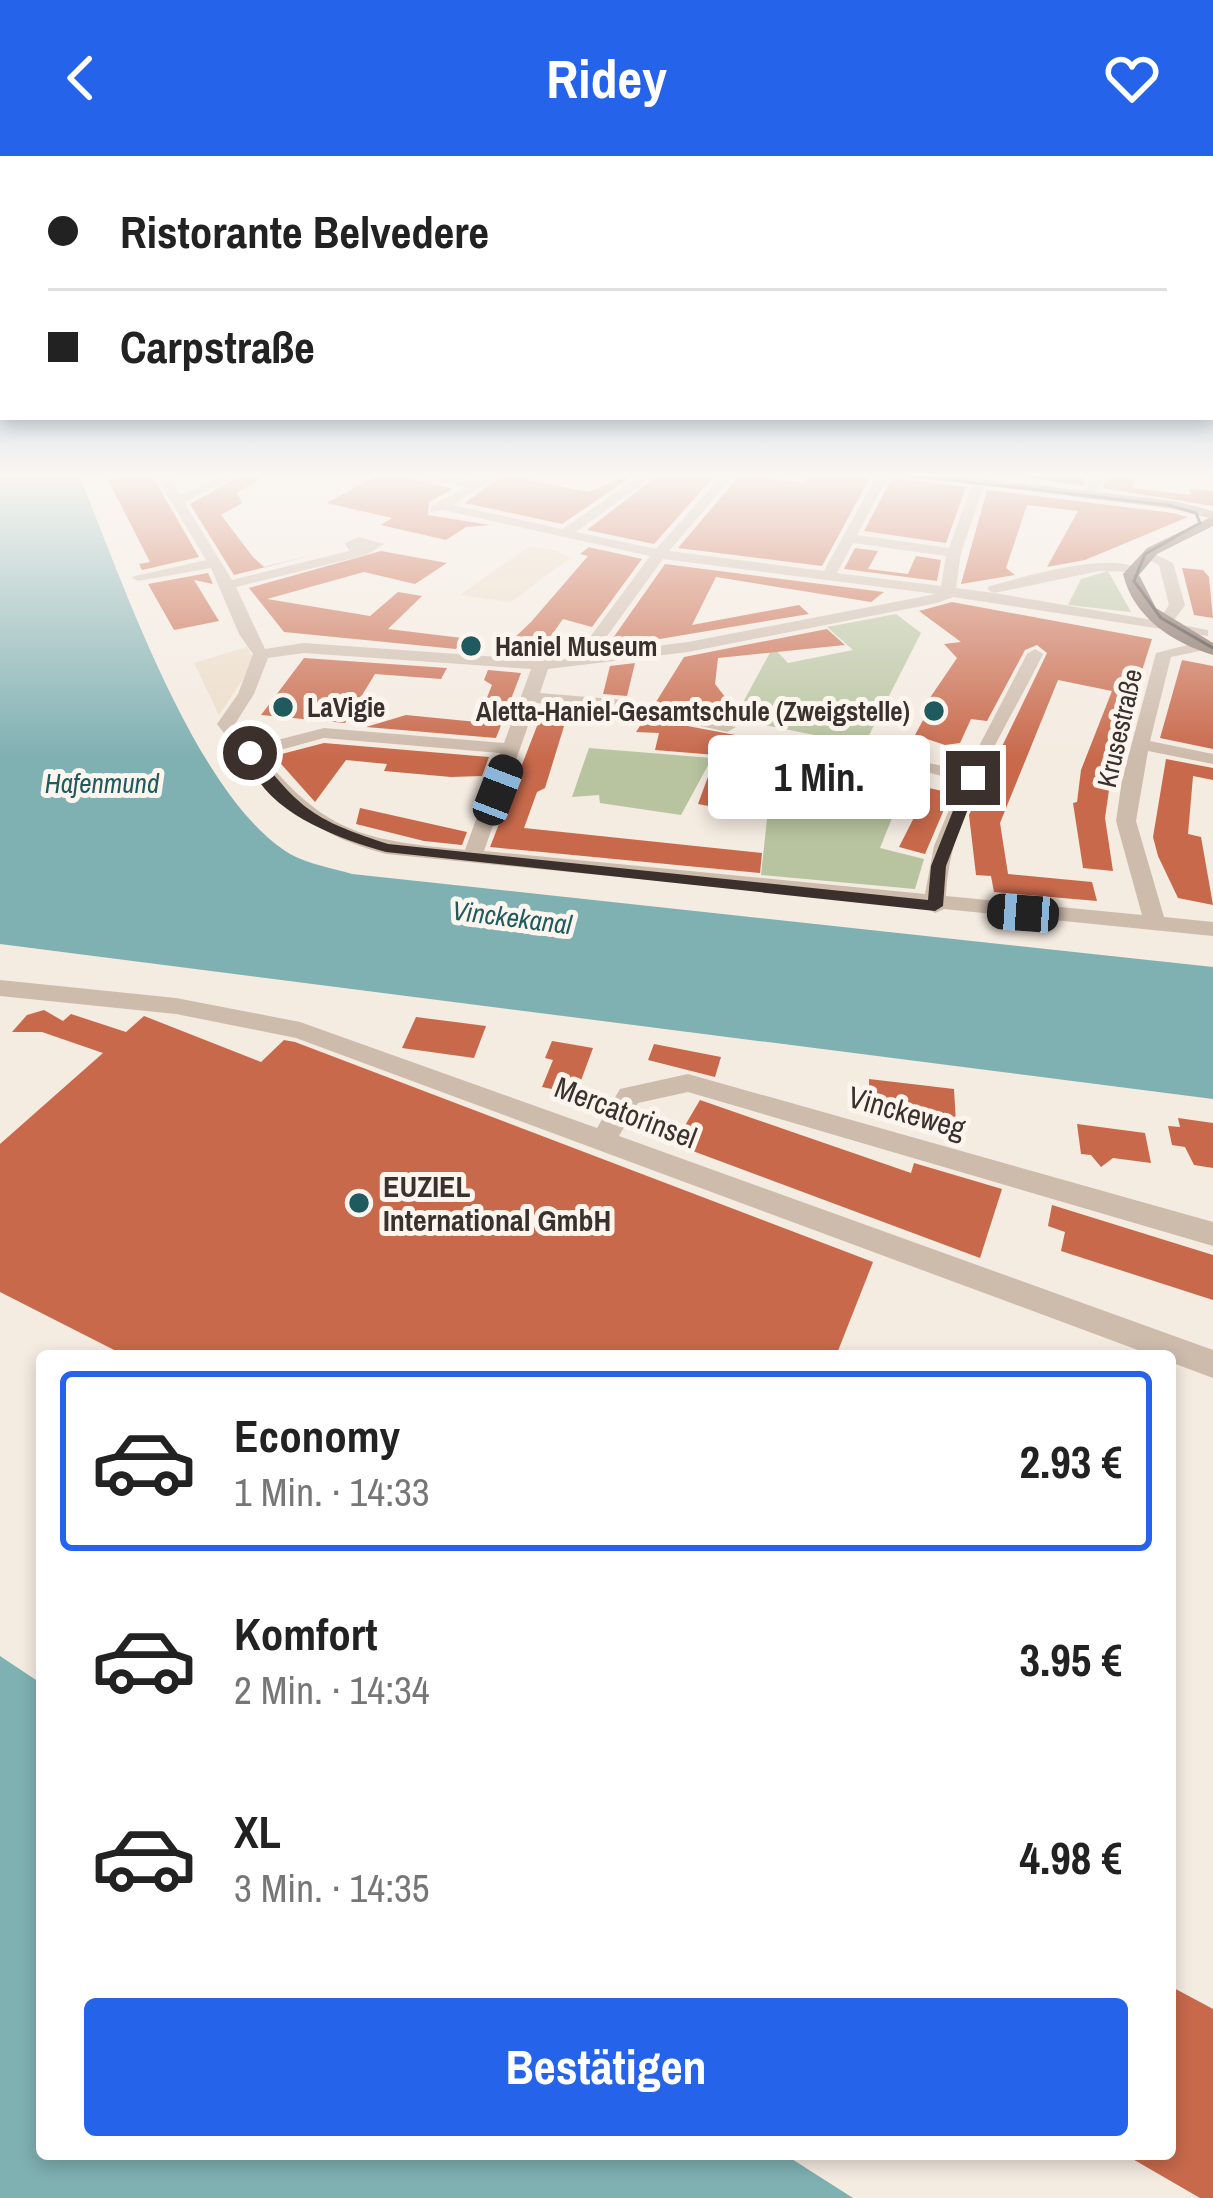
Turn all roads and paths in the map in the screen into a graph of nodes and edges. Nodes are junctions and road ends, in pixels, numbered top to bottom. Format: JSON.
{"nodes":[{"id":1,"x":183,"y":568,"type":"edge"},
{"id":2,"x":219,"y":568,"type":"edge"},
{"id":3,"x":296,"y":568,"type":"edge"},
{"id":4,"x":648,"y":568,"type":"edge"},
{"id":5,"x":759,"y":568,"type":"edge"},
{"id":6,"x":833,"y":568,"type":"edge"},
{"id":7,"x":951,"y":568,"type":"edge"},
{"id":8,"x":1093,"y":568,"type":"edge"},
{"id":9,"x":1143,"y":568,"type":"edge"},
{"id":10,"x":1168,"y":568,"type":"edge"},
{"id":11,"x":138,"y":577,"type":"dead end"},
{"id":12,"x":827,"y":578,"type":"junction"},
{"id":13,"x":229,"y":585,"type":"junction"},
{"id":14,"x":994,"y":589,"type":"dead end"},
{"id":15,"x":947,"y":595,"type":"junction"},
{"id":16,"x":1169,"y":619,"type":"junction"},
{"id":17,"x":1208,"y":642,"type":"edge"},
{"id":18,"x":1035,"y":654,"type":"dead end"},
{"id":19,"x":260,"y":658,"type":"junction"},
{"id":20,"x":580,"y":661,"type":"junction"},
{"id":21,"x":541,"y":665,"type":"junction"},
{"id":22,"x":531,"y":697,"type":"junction"},
{"id":23,"x":727,"y":727,"type":"dead end"},
{"id":24,"x":1140,"y":744,"type":"junction"},
{"id":25,"x":513,"y":749,"type":"junction"},
{"id":26,"x":250,"y":753,"type":"junction"},
{"id":27,"x":1213,"y":759,"type":"edge"},
{"id":28,"x":905,"y":764,"type":"dead end"},
{"id":29,"x":973,"y":778,"type":"junction"},
{"id":30,"x":472,"y":857,"type":"junction"},
{"id":31,"x":935,"y":906,"type":"junction"},
{"id":32,"x":1155,"y":924,"type":"junction"},
{"id":33,"x":1213,"y":929,"type":"edge"},
{"id":34,"x":0,"y":988,"type":"edge"},
{"id":35,"x":604,"y":1139,"type":"junction"},
{"id":36,"x":1213,"y":1234,"type":"edge"},
{"id":37,"x":1175,"y":1350,"type":"edge"},
{"id":38,"x":1176,"y":1350,"type":"edge"},
{"id":39,"x":1213,"y":1364,"type":"edge"}],
"edges":[{"from":1,"to":11,"type":"street"},
{"from":2,"to":13,"type":"street"},
{"from":3,"to":13,"type":"street"},
{"from":4,"to":20,"type":"street"},
{"from":5,"to":12,"type":"street"},
{"from":6,"to":12,"type":"street"},
{"from":7,"to":15,"type":"street"},
{"from":8,"to":14,"type":"street"},
{"from":9,"to":16,"type":"main road"},
{"from":10,"to":16,"type":"street"},
{"from":12,"to":15,"type":"street"},
{"from":13,"to":19,"type":"street"},
{"from":15,"to":16,"type":"street"},
{"from":15,"to":20,"type":"street"},
{"from":16,"to":17,"type":"main road"},
{"from":17,"to":24,"type":"street","name":"Krusestraße"},
{"from":18,"to":29,"type":"street"},
{"from":19,"to":21,"type":"street"},
{"from":19,"to":26,"type":"street"},
{"from":20,"to":21,"type":"street"},
{"from":21,"to":22,"type":"street"},
{"from":22,"to":23,"type":"street"},
{"from":22,"to":25,"type":"street"},
{"from":24,"to":27,"type":"street"},
{"from":24,"to":32,"type":"street","name":"Krusestraße"},
{"from":25,"to":26,"type":"street"},
{"from":25,"to":30,"type":"street"},
{"from":26,"to":30,"type":"street"},
{"from":28,"to":29,"type":"street"},
{"from":29,"to":31,"type":"street"},
{"from":30,"to":31,"type":"street"},
{"from":31,"to":32,"type":"street"},
{"from":32,"to":33,"type":"street"},
{"from":34,"to":35,"type":"street","name":"Mercatorinsel"},
{"from":35,"to":36,"type":"street","name":"Vinckeweg"},
{"from":35,"to":37,"type":"street","name":"Mercatorinsel"},
{"from":38,"to":39,"type":"street","name":"Mercatorinsel"}]}
